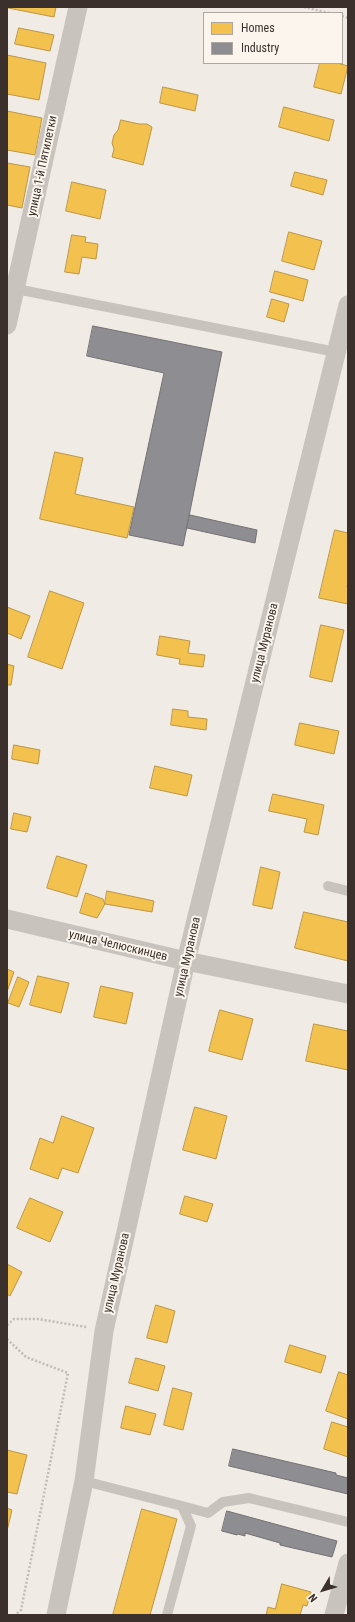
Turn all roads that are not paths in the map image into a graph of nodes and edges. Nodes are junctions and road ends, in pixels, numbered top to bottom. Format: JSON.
{"nodes":[{"id":1,"x":78,"y":7,"type":"edge"},
{"id":2,"x":16,"y":289,"type":"junction"},
{"id":3,"x":348,"y":305,"type":"edge"},
{"id":4,"x":7,"y":325,"type":"edge"},
{"id":5,"x":336,"y":352,"type":"junction"},
{"id":6,"x":328,"y":886,"type":"dead end"},
{"id":7,"x":348,"y":891,"type":"edge"},
{"id":8,"x":7,"y":919,"type":"edge"},
{"id":9,"x":186,"y":961,"type":"junction"},
{"id":10,"x":348,"y":994,"type":"edge"},
{"id":11,"x":84,"y":1481,"type":"junction"},
{"id":12,"x":182,"y":1506,"type":"junction"},
{"id":13,"x":348,"y":1522,"type":"edge"},
{"id":14,"x":348,"y":1562,"type":"edge"},
{"id":15,"x":56,"y":1615,"type":"edge"},
{"id":16,"x":167,"y":1615,"type":"edge"},
{"id":17,"x":334,"y":1615,"type":"edge"}],
"edges":[{"from":1,"to":2,"type":"street","name":"улица 1-й Пятилетки"},
{"from":2,"to":4,"type":"street","name":"улица 1-й Пятилетки"},
{"from":2,"to":5,"type":"lane"},
{"from":3,"to":5,"type":"street","name":"улица Муранова"},
{"from":5,"to":9,"type":"street","name":"улица Муранова"},
{"from":6,"to":7,"type":"lane"},
{"from":8,"to":9,"type":"street","name":"улица Челюскинцев"},
{"from":9,"to":10,"type":"street","name":"улица Челюскинцев"},
{"from":9,"to":11,"type":"street","name":"улица Муранова"},
{"from":11,"to":12,"type":"lane"},
{"from":11,"to":15,"type":"street","name":"улица Муранова"},
{"from":12,"to":13,"type":"lane"},
{"from":12,"to":16,"type":"lane"},
{"from":14,"to":17,"type":"street"}]}
